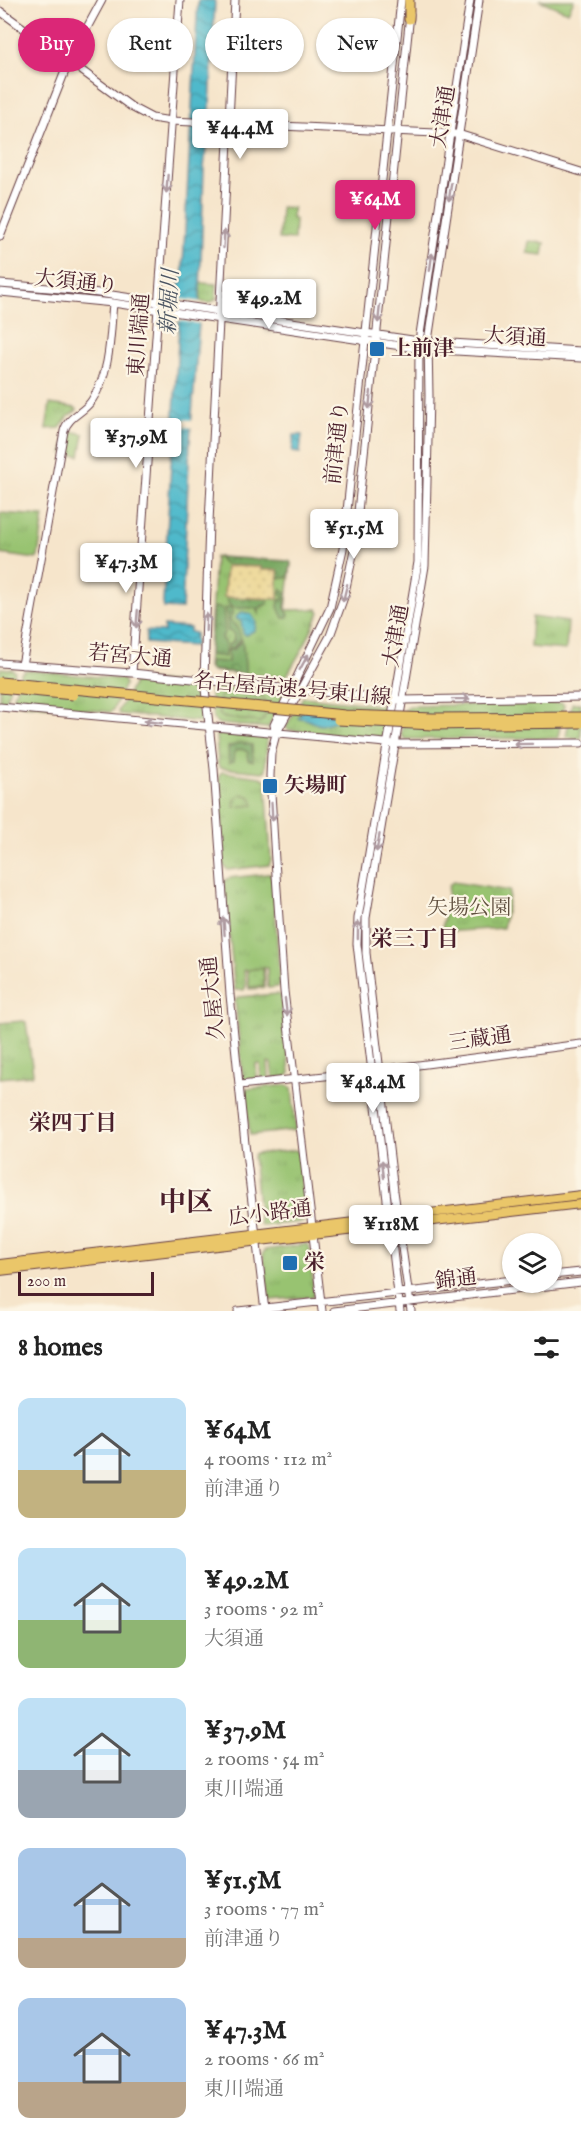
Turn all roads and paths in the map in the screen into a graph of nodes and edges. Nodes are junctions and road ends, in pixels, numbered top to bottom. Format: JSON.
{"nodes":[{"id":1,"x":102,"y":0,"type":"edge"},
{"id":2,"x":180,"y":0,"type":"edge"},
{"id":3,"x":235,"y":0,"type":"edge"},
{"id":4,"x":401,"y":0,"type":"edge"},
{"id":5,"x":471,"y":0,"type":"edge"},
{"id":6,"x":479,"y":0,"type":"edge"},
{"id":7,"x":409,"y":7,"type":"edge"},
{"id":8,"x":0,"y":11,"type":"edge"},
{"id":9,"x":92,"y":18,"type":"edge"},
{"id":10,"x":18,"y":24,"type":"edge"},
{"id":11,"x":65,"y":72,"type":"edge"},
{"id":12,"x":84,"y":72,"type":"edge"},
{"id":13,"x":171,"y":121,"type":"junction"},
{"id":14,"x":228,"y":123,"type":"junction"},
{"id":15,"x":388,"y":130,"type":"junction"},
{"id":16,"x":399,"y":130,"type":"junction"},
{"id":17,"x":454,"y":134,"type":"junction"},
{"id":18,"x":581,"y":172,"type":"edge"},
{"id":19,"x":0,"y":236,"type":"edge"},
{"id":20,"x":0,"y":284,"type":"edge"},
{"id":21,"x":0,"y":292,"type":"edge"},
{"id":22,"x":113,"y":303,"type":"junction"},
{"id":23,"x":158,"y":306,"type":"junction"},
{"id":24,"x":220,"y":315,"type":"junction"},
{"id":25,"x":367,"y":332,"type":"junction"},
{"id":26,"x":377,"y":338,"type":"junction"},
{"id":27,"x":366,"y":341,"type":"junction"},
{"id":28,"x":419,"y":341,"type":"junction"},
{"id":29,"x":428,"y":341,"type":"junction"},
{"id":30,"x":425,"y":349,"type":"junction"},
{"id":31,"x":581,"y":351,"type":"edge"},
{"id":32,"x":581,"y":358,"type":"edge"},
{"id":33,"x":0,"y":663,"type":"edge"},
{"id":34,"x":22,"y":665,"type":"junction"},
{"id":35,"x":132,"y":673,"type":"junction"},
{"id":36,"x":204,"y":680,"type":"junction"},
{"id":37,"x":0,"y":682,"type":"edge"},
{"id":38,"x":0,"y":688,"type":"edge"},
{"id":39,"x":291,"y":689,"type":"junction"},
{"id":40,"x":301,"y":690,"type":"junction"},
{"id":41,"x":581,"y":697,"type":"edge"},
{"id":42,"x":399,"y":700,"type":"junction"},
{"id":43,"x":0,"y":707,"type":"edge"},
{"id":44,"x":581,"y":717,"type":"edge"},
{"id":45,"x":581,"y":723,"type":"edge"},
{"id":46,"x":211,"y":728,"type":"junction"},
{"id":47,"x":276,"y":734,"type":"junction"},
{"id":48,"x":581,"y":743,"type":"edge"},
{"id":49,"x":392,"y":744,"type":"junction"},
{"id":50,"x":581,"y":1044,"type":"edge"},
{"id":51,"x":376,"y":1070,"type":"junction"},
{"id":52,"x":295,"y":1080,"type":"junction"},
{"id":53,"x":240,"y":1084,"type":"junction"},
{"id":54,"x":581,"y":1195,"type":"edge"},
{"id":55,"x":581,"y":1204,"type":"edge"},
{"id":56,"x":394,"y":1222,"type":"junction"},
{"id":57,"x":311,"y":1231,"type":"junction"},
{"id":58,"x":257,"y":1239,"type":"junction"},
{"id":59,"x":0,"y":1264,"type":"edge"},
{"id":60,"x":0,"y":1271,"type":"edge"},
{"id":61,"x":581,"y":1272,"type":"edge"},
{"id":62,"x":562,"y":1274,"type":"edge"},
{"id":63,"x":502,"y":1281,"type":"edge"},
{"id":64,"x":581,"y":1282,"type":"edge"},
{"id":65,"x":408,"y":1292,"type":"junction"},
{"id":66,"x":398,"y":1293,"type":"junction"},
{"id":67,"x":321,"y":1302,"type":"junction"},
{"id":68,"x":410,"y":1302,"type":"junction"},
{"id":69,"x":399,"y":1307,"type":"edge"},
{"id":70,"x":265,"y":1310,"type":"edge"},
{"id":71,"x":238,"y":1311,"type":"edge"},
{"id":72,"x":322,"y":1311,"type":"edge"},
{"id":73,"x":334,"y":1311,"type":"edge"},
{"id":74,"x":411,"y":1311,"type":"edge"}],
"edges":[{"from":1,"to":9,"type":"street"},
{"from":2,"to":13,"type":"street","name":"東川端通"},
{"from":3,"to":14,"type":"street","name":"久屋大通"},
{"from":4,"to":15,"type":"street","name":"前津通り"},
{"from":5,"to":17,"type":"street","name":"大津通"},
{"from":6,"to":17,"type":"street","name":"大津通"},
{"from":7,"to":16,"type":"street","name":"前津通り"},
{"from":8,"to":10,"type":"street"},
{"from":11,"to":19,"type":"street"},
{"from":12,"to":13,"type":"street"},
{"from":13,"to":14,"type":"street"},
{"from":13,"to":23,"type":"street","name":"東川端通","one_way":true},
{"from":14,"to":15,"type":"street"},
{"from":24,"to":14,"type":"street","name":"久屋大通","one_way":true},
{"from":15,"to":16,"type":"street"},
{"from":15,"to":25,"type":"street","name":"前津通り"},
{"from":16,"to":17,"type":"street"},
{"from":16,"to":26,"type":"street","name":"前津通り","one_way":true},
{"from":17,"to":18,"type":"street"},
{"from":28,"to":17,"type":"street","name":"大津通","one_way":true},
{"from":17,"to":29,"type":"street","name":"大津通","one_way":true},
{"from":20,"to":23,"type":"street","name":"大須通り"},
{"from":21,"to":22,"type":"street","name":"大須通り"},
{"from":22,"to":23,"type":"street","name":"大須通り"},
{"from":22,"to":34,"type":"street"},
{"from":23,"to":24,"type":"street","name":"大須通り"},
{"from":23,"to":35,"type":"street","name":"東川端通","one_way":true},
{"from":24,"to":25,"type":"street"},
{"from":24,"to":27,"type":"street"},
{"from":36,"to":24,"type":"street","name":"久屋大通","one_way":true},
{"from":25,"to":26,"type":"street"},
{"from":25,"to":27,"type":"street","name":"前津通り"},
{"from":26,"to":27,"type":"street"},
{"from":26,"to":28,"type":"street","name":"大須通"},
{"from":26,"to":30,"type":"street","name":"大須通"},
{"from":26,"to":40,"type":"street","name":"前津通り","one_way":true},
{"from":39,"to":27,"type":"street","name":"前津通り","one_way":true},
{"from":28,"to":29,"type":"street","name":"大須通"},
{"from":28,"to":30,"type":"street","name":"大津通"},
{"from":29,"to":30,"type":"street","name":"大津通"},
{"from":29,"to":31,"type":"street","name":"大須通"},
{"from":30,"to":32,"type":"street","name":"大須通"},
{"from":30,"to":42,"type":"street","name":"大津通"},
{"from":33,"to":34,"type":"street","name":"若宮大通"},
{"from":34,"to":35,"type":"street","name":"若宮大通"},
{"from":35,"to":36,"type":"street","name":"若宮大通"},
{"from":36,"to":39,"type":"street","name":"若宮大通"},
{"from":36,"to":46,"type":"street","name":"久屋大通"},
{"from":37,"to":44,"type":"highway","name":"名古屋高速2号東山線","bridge":true},
{"from":38,"to":45,"type":"highway","name":"名古屋高速2号東山線","bridge":true},
{"from":39,"to":40,"type":"street","name":"若宮大通"},
{"from":39,"to":47,"type":"street","name":"前津通り"},
{"from":40,"to":42,"type":"street","name":"若宮大通"},
{"from":40,"to":47,"type":"street","name":"前津通り"},
{"from":42,"to":41,"type":"street","name":"若宮大通","one_way":true},
{"from":42,"to":49,"type":"street","name":"大津通"},
{"from":46,"to":43,"type":"street","one_way":true},
{"from":46,"to":47,"type":"street"},
{"from":53,"to":46,"type":"street","name":"久屋大通","one_way":true},
{"from":47,"to":49,"type":"street"},
{"from":47,"to":52,"type":"street","one_way":true},
{"from":48,"to":49,"type":"street","one_way":true},
{"from":49,"to":51,"type":"street","name":"大津通"},
{"from":50,"to":51,"type":"street","name":"三蔵通"},
{"from":51,"to":52,"type":"street","name":"三蔵通"},
{"from":51,"to":56,"type":"street","name":"大津通"},
{"from":52,"to":53,"type":"street","name":"三蔵通"},
{"from":52,"to":57,"type":"street"},
{"from":53,"to":58,"type":"street","name":"久屋大通"},
{"from":54,"to":56,"type":"main road","name":"広小路通"},
{"from":55,"to":56,"type":"main road","name":"広小路通"},
{"from":56,"to":57,"type":"main road","name":"広小路通"},
{"from":56,"to":65,"type":"street","name":"大津通"},
{"from":56,"to":66,"type":"street","name":"大津通"},
{"from":57,"to":58,"type":"main road","name":"広小路通"},
{"from":57,"to":67,"type":"street"},
{"from":58,"to":59,"type":"main road","name":"広小路通"},
{"from":58,"to":60,"type":"main road","name":"広小路通"},
{"from":58,"to":70,"type":"street","name":"久屋大通"},
{"from":61,"to":62,"type":"street"},
{"from":63,"to":65,"type":"street","name":"錦通"},
{"from":64,"to":68,"type":"street","name":"錦通"},
{"from":65,"to":66,"type":"street","name":"錦通"},
{"from":65,"to":68,"type":"street","name":"大津通"},
{"from":66,"to":67,"type":"street","name":"錦通"},
{"from":66,"to":69,"type":"street","name":"大津通"},
{"from":67,"to":70,"type":"street","name":"錦通"},
{"from":67,"to":72,"type":"street"},
{"from":68,"to":69,"type":"street","name":"錦通"},
{"from":68,"to":74,"type":"street","name":"大津通"},
{"from":69,"to":73,"type":"street","name":"錦通"},
{"from":70,"to":71,"type":"street","name":"錦通"}]}
